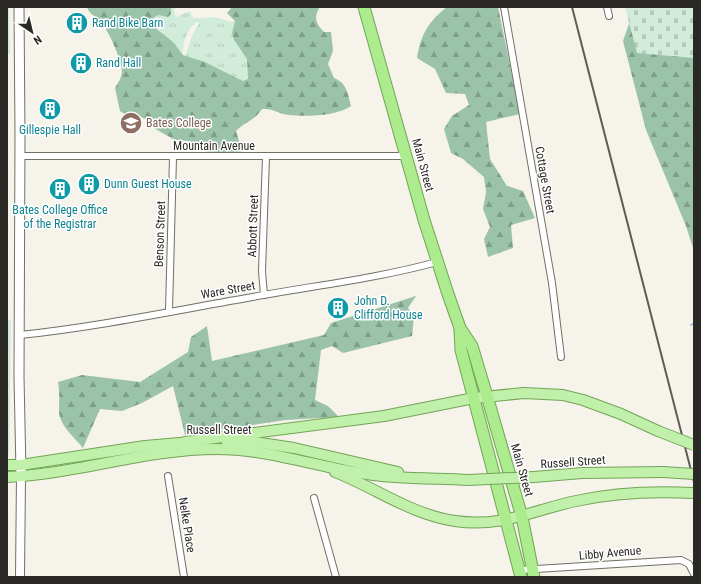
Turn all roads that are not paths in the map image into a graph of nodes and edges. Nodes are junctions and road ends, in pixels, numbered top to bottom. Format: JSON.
{"nodes":[{"id":1,"x":19,"y":7,"type":"edge"},
{"id":2,"x":364,"y":7,"type":"edge"},
{"id":3,"x":504,"y":7,"type":"edge"},
{"id":4,"x":607,"y":7,"type":"edge"},
{"id":5,"x":609,"y":16,"type":"dead end"},
{"id":6,"x":20,"y":156,"type":"junction"},
{"id":7,"x":407,"y":156,"type":"junction"},
{"id":8,"x":173,"y":157,"type":"junction"},
{"id":9,"x":266,"y":157,"type":"junction"},
{"id":10,"x":437,"y":262,"type":"junction"},
{"id":11,"x":264,"y":295,"type":"junction"},
{"id":12,"x":170,"y":311,"type":"junction"},
{"id":13,"x":460,"y":328,"type":"junction"},
{"id":14,"x":20,"y":335,"type":"junction"},
{"id":15,"x":561,"y":357,"type":"dead end"},
{"id":16,"x":487,"y":396,"type":"junction"},
{"id":17,"x":474,"y":398,"type":"junction"},
{"id":18,"x":185,"y":442,"type":"junction"},
{"id":19,"x":694,"y":445,"type":"edge"},
{"id":20,"x":301,"y":460,"type":"junction"},
{"id":21,"x":21,"y":465,"type":"junction"},
{"id":22,"x":7,"y":466,"type":"edge"},
{"id":23,"x":694,"y":474,"type":"edge"},
{"id":24,"x":168,"y":476,"type":"dead end"},
{"id":25,"x":7,"y":477,"type":"edge"},
{"id":26,"x":22,"y":477,"type":"junction"},
{"id":27,"x":429,"y":478,"type":"junction"},
{"id":28,"x":694,"y":493,"type":"edge"},
{"id":29,"x":314,"y":498,"type":"dead end"},
{"id":30,"x":522,"y":517,"type":"junction"},
{"id":31,"x":507,"y":520,"type":"junction"},
{"id":32,"x":534,"y":573,"type":"edge"},
{"id":33,"x":520,"y":574,"type":"edge"},
{"id":34,"x":694,"y":574,"type":"edge"},
{"id":35,"x":20,"y":577,"type":"edge"},
{"id":36,"x":184,"y":577,"type":"edge"},
{"id":37,"x":336,"y":577,"type":"edge"}],
"edges":[{"from":1,"to":6,"type":"main road"},
{"from":2,"to":7,"type":"highway","name":"Main Street"},
{"from":3,"to":15,"type":"street","name":"Cottage Street"},
{"from":4,"to":5,"type":"street"},
{"from":6,"to":8,"type":"street","name":"Mountain Avenue"},
{"from":6,"to":14,"type":"main road"},
{"from":7,"to":9,"type":"street","name":"Mountain Avenue"},
{"from":7,"to":10,"type":"highway","name":"Main Street"},
{"from":8,"to":9,"type":"street","name":"Mountain Avenue"},
{"from":8,"to":12,"type":"street","name":"Benson Street"},
{"from":9,"to":11,"type":"street","name":"Abbott Street"},
{"from":10,"to":11,"type":"street","name":"Ware Street"},
{"from":10,"to":13,"type":"highway","name":"Main Street"},
{"from":11,"to":12,"type":"street","name":"Ware Street"},
{"from":12,"to":14,"type":"street","name":"Ware Street"},
{"from":13,"to":16,"type":"highway","name":"Main Street"},
{"from":13,"to":17,"type":"highway","name":"Main Street"},
{"from":14,"to":21,"type":"main road"},
{"from":16,"to":17,"type":"main road"},
{"from":16,"to":19,"type":"main road","bridge":true},
{"from":16,"to":30,"type":"highway","name":"Main Street"},
{"from":17,"to":18,"type":"main road"},
{"from":17,"to":31,"type":"highway","name":"Main Street"},
{"from":18,"to":21,"type":"main road","name":"Russell Street"},
{"from":18,"to":27,"type":"main road","name":"Russell Street"},
{"from":20,"to":26,"type":"main road","name":"Russell Street"},
{"from":20,"to":27,"type":"main road","name":"Russell Street"},
{"from":20,"to":31,"type":"main road"},
{"from":21,"to":22,"type":"main road","name":"Russell Street"},
{"from":21,"to":26,"type":"main road"},
{"from":23,"to":27,"type":"main road","name":"Russell Street","bridge":true},
{"from":24,"to":36,"type":"street","name":"Nelke Place"},
{"from":25,"to":26,"type":"main road","name":"Russell Street"},
{"from":26,"to":35,"type":"street"},
{"from":28,"to":30,"type":"main road"},
{"from":29,"to":37,"type":"street"},
{"from":30,"to":31,"type":"main road"},
{"from":30,"to":32,"type":"highway","name":"Main Street"},
{"from":31,"to":33,"type":"highway","name":"Main Street"},
{"from":32,"to":33,"type":"street","name":"Libby Avenue"},
{"from":32,"to":34,"type":"street","name":"Libby Avenue"}]}
